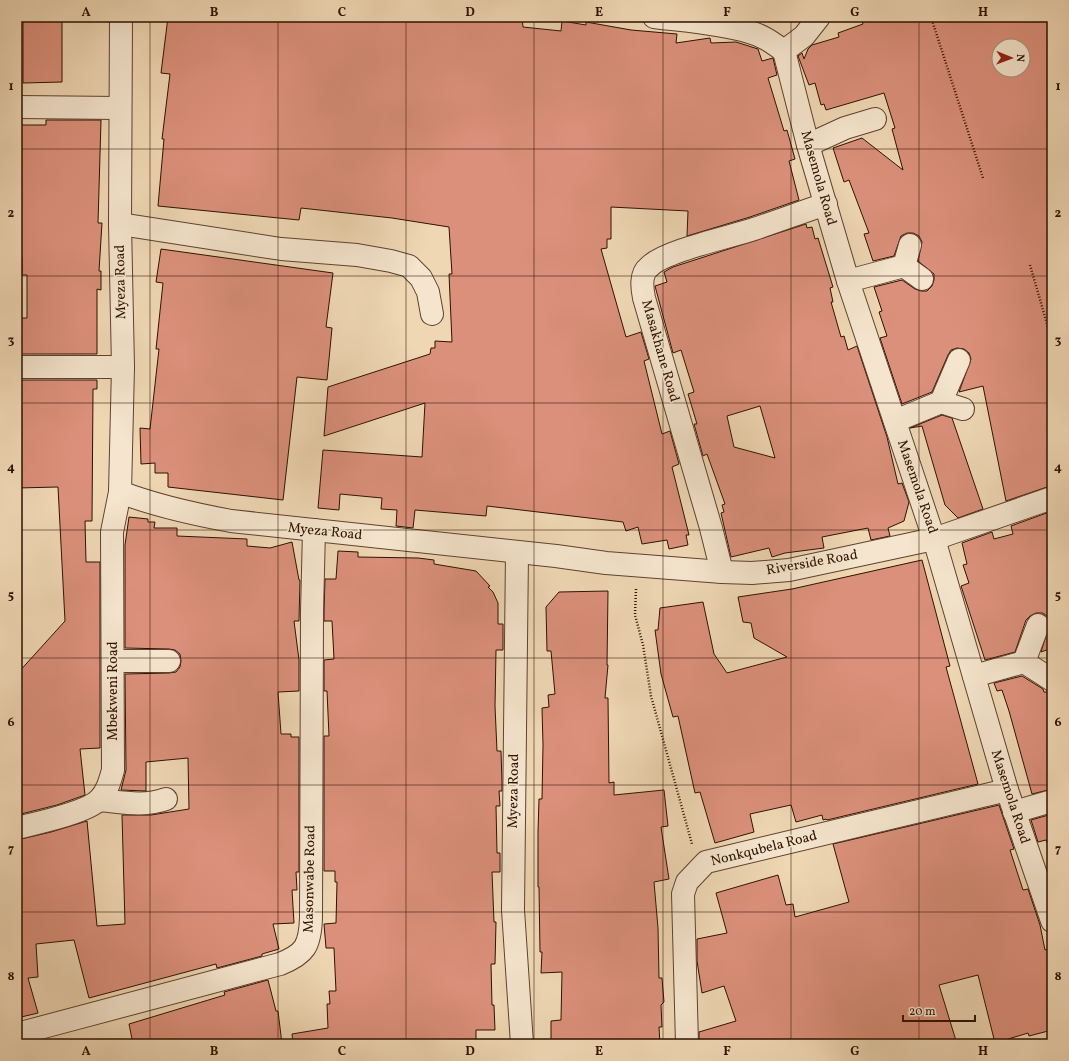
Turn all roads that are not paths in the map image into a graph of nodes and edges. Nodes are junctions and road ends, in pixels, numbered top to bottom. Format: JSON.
{"nodes":[{"id":1,"x":121,"y":17,"type":"edge"},
{"id":2,"x":654,"y":17,"type":"edge"},
{"id":3,"x":819,"y":17,"type":"edge"},
{"id":4,"x":784,"y":51,"type":"junction"},
{"id":5,"x":17,"y":107,"type":"edge"},
{"id":6,"x":120,"y":108,"type":"junction"},
{"id":7,"x":875,"y":119,"type":"dead end"},
{"id":8,"x":808,"y":145,"type":"junction"},
{"id":9,"x":826,"y":204,"type":"junction"},
{"id":10,"x":120,"y":224,"type":"junction"},
{"id":11,"x":910,"y":245,"type":"dead end"},
{"id":12,"x":904,"y":266,"type":"junction"},
{"id":13,"x":922,"y":279,"type":"dead end"},
{"id":14,"x":848,"y":281,"type":"junction"},
{"id":15,"x":432,"y":314,"type":"dead end"},
{"id":16,"x":959,"y":360,"type":"dead end"},
{"id":17,"x":17,"y":366,"type":"edge"},
{"id":18,"x":123,"y":366,"type":"junction"},
{"id":19,"x":941,"y":402,"type":"junction"},
{"id":20,"x":962,"y":409,"type":"dead end"},
{"id":21,"x":895,"y":421,"type":"junction"},
{"id":22,"x":120,"y":492,"type":"junction"},
{"id":23,"x":1052,"y":498,"type":"edge"},
{"id":24,"x":314,"y":530,"type":"junction"},
{"id":25,"x":934,"y":539,"type":"junction"},
{"id":26,"x":517,"y":553,"type":"junction"},
{"id":27,"x":722,"y":572,"type":"junction"},
{"id":28,"x":1038,"y":625,"type":"dead end"},
{"id":29,"x":113,"y":661,"type":"junction"},
{"id":30,"x":169,"y":661,"type":"dead end"},
{"id":31,"x":1024,"y":662,"type":"junction"},
{"id":32,"x":974,"y":676,"type":"junction"},
{"id":33,"x":1052,"y":680,"type":"edge"},
{"id":34,"x":1007,"y":790,"type":"junction"},
{"id":35,"x":166,"y":799,"type":"dead end"},
{"id":36,"x":99,"y":800,"type":"junction"},
{"id":37,"x":1052,"y":801,"type":"edge"},
{"id":38,"x":1014,"y":812,"type":"junction"},
{"id":39,"x":17,"y":828,"type":"edge"},
{"id":40,"x":1052,"y":922,"type":"edge"},
{"id":41,"x":30,"y":1036,"type":"edge"},
{"id":42,"x":522,"y":1044,"type":"edge"},
{"id":43,"x":687,"y":1044,"type":"edge"}],
"edges":[{"from":1,"to":6,"type":"street","name":"Myeza Road"},
{"from":2,"to":4,"type":"street"},
{"from":3,"to":4,"type":"street"},
{"from":4,"to":8,"type":"street","name":"Masemola Road"},
{"from":5,"to":6,"type":"street"},
{"from":6,"to":10,"type":"street","name":"Myeza Road"},
{"from":7,"to":8,"type":"street"},
{"from":8,"to":9,"type":"street","name":"Masemola Road"},
{"from":9,"to":14,"type":"street","name":"Masemola Road"},
{"from":9,"to":27,"type":"street","name":"Masakhane Road"},
{"from":10,"to":15,"type":"street"},
{"from":10,"to":18,"type":"street","name":"Myeza Road"},
{"from":11,"to":12,"type":"street"},
{"from":12,"to":13,"type":"street"},
{"from":12,"to":14,"type":"street"},
{"from":14,"to":21,"type":"street","name":"Masemola Road"},
{"from":16,"to":19,"type":"street"},
{"from":17,"to":18,"type":"street"},
{"from":18,"to":22,"type":"street","name":"Myeza Road"},
{"from":19,"to":20,"type":"street"},
{"from":19,"to":21,"type":"street"},
{"from":21,"to":25,"type":"street","name":"Masemola Road"},
{"from":22,"to":24,"type":"street","name":"Myeza Road"},
{"from":22,"to":29,"type":"street","name":"Mbekweni Road"},
{"from":23,"to":25,"type":"street","name":"Riverside Road"},
{"from":24,"to":26,"type":"street","name":"Myeza Road"},
{"from":24,"to":41,"type":"street","name":"Masonwabe Road"},
{"from":25,"to":27,"type":"street","name":"Riverside Road"},
{"from":25,"to":32,"type":"street","name":"Masemola Road"},
{"from":26,"to":27,"type":"street","name":"Riverside Road"},
{"from":26,"to":42,"type":"street","name":"Myeza Road"},
{"from":28,"to":31,"type":"street"},
{"from":29,"to":30,"type":"street"},
{"from":29,"to":36,"type":"street","name":"Mbekweni Road"},
{"from":31,"to":32,"type":"street"},
{"from":31,"to":33,"type":"street"},
{"from":32,"to":34,"type":"street","name":"Masemola Road"},
{"from":34,"to":38,"type":"street","name":"Masemola Road"},
{"from":34,"to":43,"type":"street","name":"Nonkqubela Road"},
{"from":35,"to":36,"type":"street"},
{"from":36,"to":39,"type":"street"},
{"from":37,"to":38,"type":"street"},
{"from":38,"to":40,"type":"street","name":"Masemola Road"}]}
